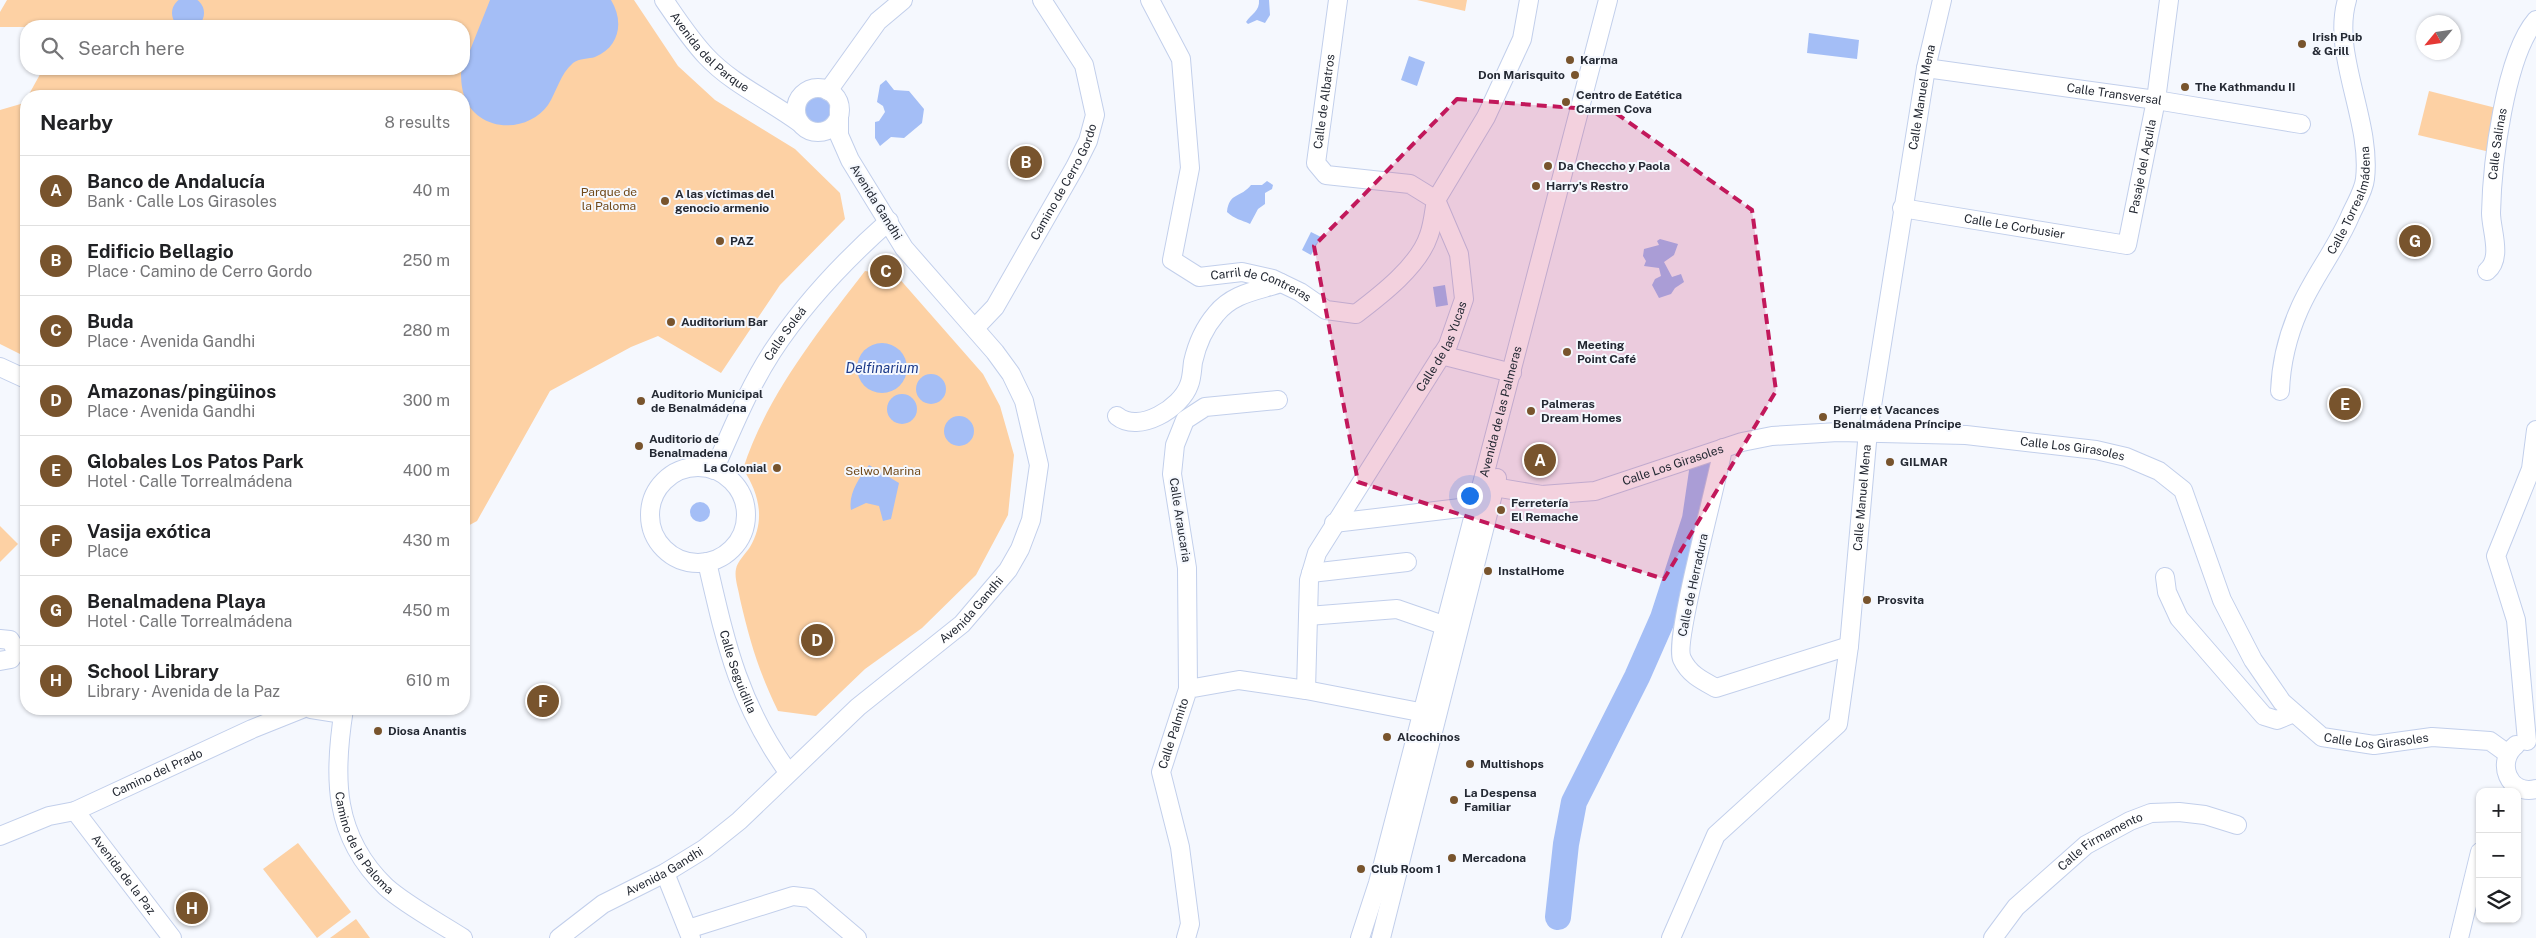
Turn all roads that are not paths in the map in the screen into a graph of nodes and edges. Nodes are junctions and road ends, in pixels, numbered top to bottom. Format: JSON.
{"nodes":[{"id":1,"x":664,"y":0,"type":"edge"},
{"id":2,"x":903,"y":0,"type":"edge"},
{"id":3,"x":1042,"y":0,"type":"edge"},
{"id":4,"x":1150,"y":0,"type":"edge"},
{"id":5,"x":1338,"y":0,"type":"edge"},
{"id":6,"x":1529,"y":0,"type":"edge"},
{"id":7,"x":1608,"y":0,"type":"edge"},
{"id":8,"x":1618,"y":0,"type":"edge"},
{"id":9,"x":1942,"y":0,"type":"edge"},
{"id":10,"x":2169,"y":0,"type":"edge"},
{"id":11,"x":2347,"y":0,"type":"edge"},
{"id":12,"x":2536,"y":20,"type":"edge"},
{"id":13,"x":1926,"y":68,"type":"junction"},
{"id":14,"x":828,"y":91,"type":"junction"},
{"id":15,"x":762,"y":98,"type":"junction"},
{"id":16,"x":2156,"y":100,"type":"junction"},
{"id":17,"x":797,"y":103,"type":"junction"},
{"id":18,"x":839,"y":109,"type":"junction"},
{"id":19,"x":800,"y":123,"type":"junction"},
{"id":20,"x":2301,"y":124,"type":"dead end"},
{"id":21,"x":817,"y":132,"type":"junction"},
{"id":22,"x":850,"y":160,"type":"junction"},
{"id":23,"x":1436,"y":200,"type":"junction"},
{"id":24,"x":1902,"y":208,"type":"junction"},
{"id":25,"x":889,"y":221,"type":"junction"},
{"id":26,"x":2127,"y":245,"type":"joint"},
{"id":27,"x":2487,"y":271,"type":"dead end"},
{"id":28,"x":1281,"y":283,"type":"junction"},
{"id":29,"x":975,"y":328,"type":"junction"},
{"id":30,"x":1441,"y":355,"type":"junction"},
{"id":31,"x":0,"y":367,"type":"edge"},
{"id":32,"x":1512,"y":373,"type":"junction"},
{"id":33,"x":20,"y":376,"type":"edge"},
{"id":34,"x":2280,"y":391,"type":"dead end"},
{"id":35,"x":1278,"y":400,"type":"dead end"},
{"id":36,"x":1117,"y":416,"type":"dead end"},
{"id":37,"x":2536,"y":430,"type":"edge"},
{"id":38,"x":1868,"y":431,"type":"junction"},
{"id":39,"x":1723,"y":448,"type":"junction"},
{"id":40,"x":714,"y":470,"type":"junction"},
{"id":41,"x":1488,"y":487,"type":"junction"},
{"id":42,"x":1477,"y":506,"type":"junction"},
{"id":43,"x":1334,"y":522,"type":"junction"},
{"id":44,"x":707,"y":562,"type":"junction"},
{"id":45,"x":1407,"y":562,"type":"dead end"},
{"id":46,"x":1311,"y":573,"type":"junction"},
{"id":47,"x":2165,"y":576,"type":"dead end"},
{"id":48,"x":1308,"y":616,"type":"junction"},
{"id":49,"x":1446,"y":626,"type":"junction"},
{"id":50,"x":0,"y":639,"type":"edge"},
{"id":51,"x":1849,"y":646,"type":"junction"},
{"id":52,"x":0,"y":661,"type":"edge"},
{"id":53,"x":1188,"y":689,"type":"junction"},
{"id":54,"x":1306,"y":690,"type":"junction"},
{"id":55,"x":2294,"y":712,"type":"junction"},
{"id":56,"x":1430,"y":713,"type":"junction"},
{"id":57,"x":287,"y":715,"type":"edge"},
{"id":58,"x":344,"y":715,"type":"edge"},
{"id":59,"x":2532,"y":741,"type":"edge"},
{"id":60,"x":2508,"y":754,"type":"junction"},
{"id":61,"x":788,"y":772,"type":"junction"},
{"id":62,"x":2510,"y":788,"type":"edge"},
{"id":63,"x":2521,"y":788,"type":"edge"},
{"id":64,"x":2536,"y":788,"type":"edge"},
{"id":65,"x":75,"y":811,"type":"junction"},
{"id":66,"x":2236,"y":825,"type":"dead end"},
{"id":67,"x":4,"y":832,"type":"edge"},
{"id":68,"x":2476,"y":868,"type":"edge"},
{"id":69,"x":665,"y":872,"type":"junction"},
{"id":70,"x":689,"y":933,"type":"edge"},
{"id":71,"x":172,"y":938,"type":"edge"},
{"id":72,"x":463,"y":938,"type":"edge"},
{"id":73,"x":559,"y":938,"type":"edge"},
{"id":74,"x":857,"y":938,"type":"edge"},
{"id":75,"x":1186,"y":938,"type":"edge"},
{"id":76,"x":1360,"y":938,"type":"edge"},
{"id":77,"x":1381,"y":938,"type":"edge"},
{"id":78,"x":1671,"y":938,"type":"edge"},
{"id":79,"x":1993,"y":938,"type":"edge"},
{"id":80,"x":2459,"y":938,"type":"edge"}],
"edges":[{"from":1,"to":15,"type":"street","name":"Avenida del Parque"},
{"from":2,"to":14,"type":"street"},
{"from":3,"to":29,"type":"street","name":"Camino de Cerro Gordo"},
{"from":4,"to":28,"type":"street","name":"Carril de Contreras"},
{"from":5,"to":23,"type":"street","name":"Calle de Albatros"},
{"from":6,"to":23,"type":"street"},
{"from":7,"to":32,"type":"street","name":"Avenida de las Palmeras"},
{"from":8,"to":41,"type":"street","name":"Avenida de las Palmeras"},
{"from":9,"to":13,"type":"street","name":"Calle Manuel Mena"},
{"from":10,"to":16,"type":"street","name":"Pasaje del Aguila"},
{"from":11,"to":34,"type":"street","name":"Calle Torrealmádena"},
{"from":12,"to":27,"type":"street","name":"Calle Salinas"},
{"from":13,"to":16,"type":"street","name":"Calle Transversal"},
{"from":13,"to":24,"type":"street","name":"Calle Manuel Mena"},
{"from":14,"to":17,"type":"street"},
{"from":14,"to":18,"type":"street"},
{"from":15,"to":17,"type":"street","name":"Avenida del Parque"},
{"from":15,"to":19,"type":"street","name":"Avenida del Parque"},
{"from":16,"to":20,"type":"street","name":"Calle Transversal"},
{"from":16,"to":26,"type":"street","name":"Pasaje del Aguila"},
{"from":17,"to":19,"type":"street"},
{"from":18,"to":21,"type":"street"},
{"from":18,"to":22,"type":"street","name":"Avenida Gandhi"},
{"from":19,"to":21,"type":"street"},
{"from":21,"to":22,"type":"street","name":"Avenida Gandhi"},
{"from":22,"to":25,"type":"street","name":"Avenida Gandhi"},
{"from":23,"to":28,"type":"street","name":"Carril de Contreras"},
{"from":23,"to":30,"type":"street","name":"Calle de las Yucas"},
{"from":24,"to":26,"type":"street","name":"Calle Le Corbusier"},
{"from":24,"to":38,"type":"street","name":"Calle Manuel Mena"},
{"from":25,"to":29,"type":"street","name":"Avenida Gandhi"},
{"from":25,"to":40,"type":"street","name":"Calle Soleá"},
{"from":28,"to":36,"type":"street"},
{"from":29,"to":61,"type":"street","name":"Avenida Gandhi"},
{"from":30,"to":32,"type":"street"},
{"from":30,"to":43,"type":"street","name":"Calle de las Yucas"},
{"from":31,"to":33,"type":"street"},
{"from":32,"to":41,"type":"street","name":"Avenida de las Palmeras"},
{"from":35,"to":53,"type":"street","name":"Calle Araucaria"},
{"from":37,"to":59,"type":"street"},
{"from":38,"to":39,"type":"street","name":"Calle Los Girasoles"},
{"from":38,"to":51,"type":"street","name":"Calle Manuel Mena"},
{"from":38,"to":55,"type":"street","name":"Calle Los Girasoles"},
{"from":39,"to":41,"type":"street","name":"Calle Los Girasoles"},
{"from":39,"to":51,"type":"street","name":"Calle de Herradura"},
{"from":40,"to":44,"type":"street"},
{"from":40,"to":44,"type":"street"},
{"from":41,"to":42,"type":"street","name":"Avenida de las Palmeras"},
{"from":41,"to":56,"type":"street","name":"Avenida de las Palmeras"},
{"from":42,"to":43,"type":"street"},
{"from":42,"to":49,"type":"street","name":"Avenida de las Palmeras"},
{"from":43,"to":46,"type":"street","name":"Calle de las Yucas"},
{"from":44,"to":61,"type":"street","name":"Calle Seguidilla"},
{"from":45,"to":46,"type":"street"},
{"from":46,"to":48,"type":"street","name":"Calle de las Yucas"},
{"from":47,"to":55,"type":"street"},
{"from":48,"to":49,"type":"street"},
{"from":48,"to":54,"type":"street","name":"Calle de las Yucas"},
{"from":49,"to":56,"type":"street","name":"Avenida de las Palmeras"},
{"from":50,"to":52,"type":"street"},
{"from":51,"to":78,"type":"street","name":"Calle Manuel Mena"},
{"from":53,"to":54,"type":"street","name":"Calle Palmito"},
{"from":53,"to":75,"type":"street","name":"Calle Palmito"},
{"from":54,"to":56,"type":"street","name":"Calle Palmito"},
{"from":55,"to":60,"type":"street","name":"Calle Los Girasoles"},
{"from":56,"to":76,"type":"street","name":"Avenida de las Palmeras"},
{"from":56,"to":77,"type":"street","name":"Avenida de las Palmeras"},
{"from":57,"to":65,"type":"street","name":"Camino del Prado"},
{"from":58,"to":72,"type":"street","name":"Camino de la Paloma"},
{"from":59,"to":60,"type":"street"},
{"from":60,"to":62,"type":"street"},
{"from":61,"to":69,"type":"street","name":"Avenida Gandhi"},
{"from":63,"to":64,"type":"street"},
{"from":65,"to":67,"type":"street","name":"Camino del Prado"},
{"from":65,"to":71,"type":"street","name":"Avenida de la Paz"},
{"from":66,"to":79,"type":"street","name":"Calle Firmamento"},
{"from":68,"to":80,"type":"street"},
{"from":69,"to":70,"type":"street"},
{"from":69,"to":73,"type":"street","name":"Avenida Gandhi"},
{"from":70,"to":74,"type":"street"}]}
